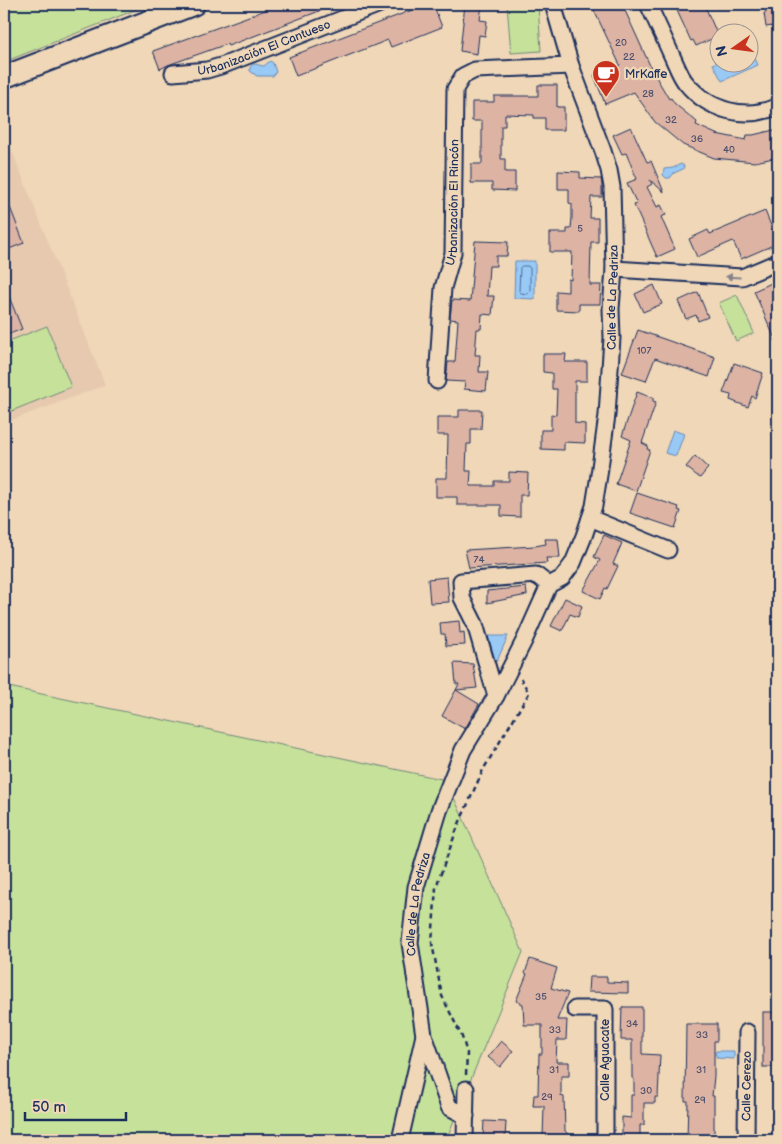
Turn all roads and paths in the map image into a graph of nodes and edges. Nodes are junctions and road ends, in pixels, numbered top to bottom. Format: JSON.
{"nodes":[{"id":1,"x":194,"y":4,"type":"edge"},
{"id":2,"x":380,"y":4,"type":"edge"},
{"id":3,"x":553,"y":4,"type":"edge"},
{"id":4,"x":648,"y":4,"type":"edge"},
{"id":5,"x":571,"y":66,"type":"junction"},
{"id":6,"x":173,"y":73,"type":"dead end"},
{"id":7,"x":4,"y":77,"type":"edge"},
{"id":8,"x":778,"y":106,"type":"edge"},
{"id":9,"x":778,"y":262,"type":"edge"},
{"id":10,"x":614,"y":269,"type":"junction"},
{"id":11,"x":437,"y":381,"type":"dead end"},
{"id":12,"x":590,"y":518,"type":"junction"},
{"id":13,"x":668,"y":550,"type":"dead end"},
{"id":14,"x":549,"y":585,"type":"junction"},
{"id":15,"x":512,"y":665,"type":"junction"},
{"id":16,"x":496,"y":696,"type":"junction"},
{"id":17,"x":575,"y":1009,"type":"dead end"},
{"id":18,"x":747,"y":1032,"type":"dead end"},
{"id":19,"x":424,"y":1035,"type":"junction"},
{"id":20,"x":466,"y":1089,"type":"joint"},
{"id":21,"x":466,"y":1116,"type":"junction"},
{"id":22,"x":400,"y":1140,"type":"edge"},
{"id":23,"x":465,"y":1140,"type":"edge"},
{"id":24,"x":605,"y":1140,"type":"edge"},
{"id":25,"x":746,"y":1140,"type":"edge"}],
"edges":[{"from":1,"to":7,"type":"main road"},
{"from":2,"to":6,"type":"street","name":"Urbanización El Cantueso"},
{"from":3,"to":5,"type":"street","name":"Calle de La Pedriza"},
{"from":4,"to":8,"type":"street"},
{"from":5,"to":10,"type":"street","name":"Calle de La Pedriza"},
{"from":5,"to":11,"type":"street","name":"Urbanización El Rincón"},
{"from":9,"to":10,"type":"street","one_way":true},
{"from":10,"to":12,"type":"street","name":"Calle de La Pedriza"},
{"from":12,"to":13,"type":"street"},
{"from":12,"to":14,"type":"street","name":"Calle de La Pedriza"},
{"from":14,"to":15,"type":"street","name":"Calle de La Pedriza"},
{"from":14,"to":16,"type":"street"},
{"from":15,"to":16,"type":"street","name":"Calle de La Pedriza"},
{"from":15,"to":20,"type":"path"},
{"from":16,"to":19,"type":"street","name":"Calle de La Pedriza"},
{"from":17,"to":24,"type":"street","name":"Calle Aguacate"},
{"from":18,"to":25,"type":"street","name":"Calle Cerezo"},
{"from":19,"to":21,"type":"street","name":"Calle de La Pedriza"},
{"from":19,"to":22,"type":"street"},
{"from":20,"to":21,"type":"street"},
{"from":21,"to":23,"type":"street"}]}
